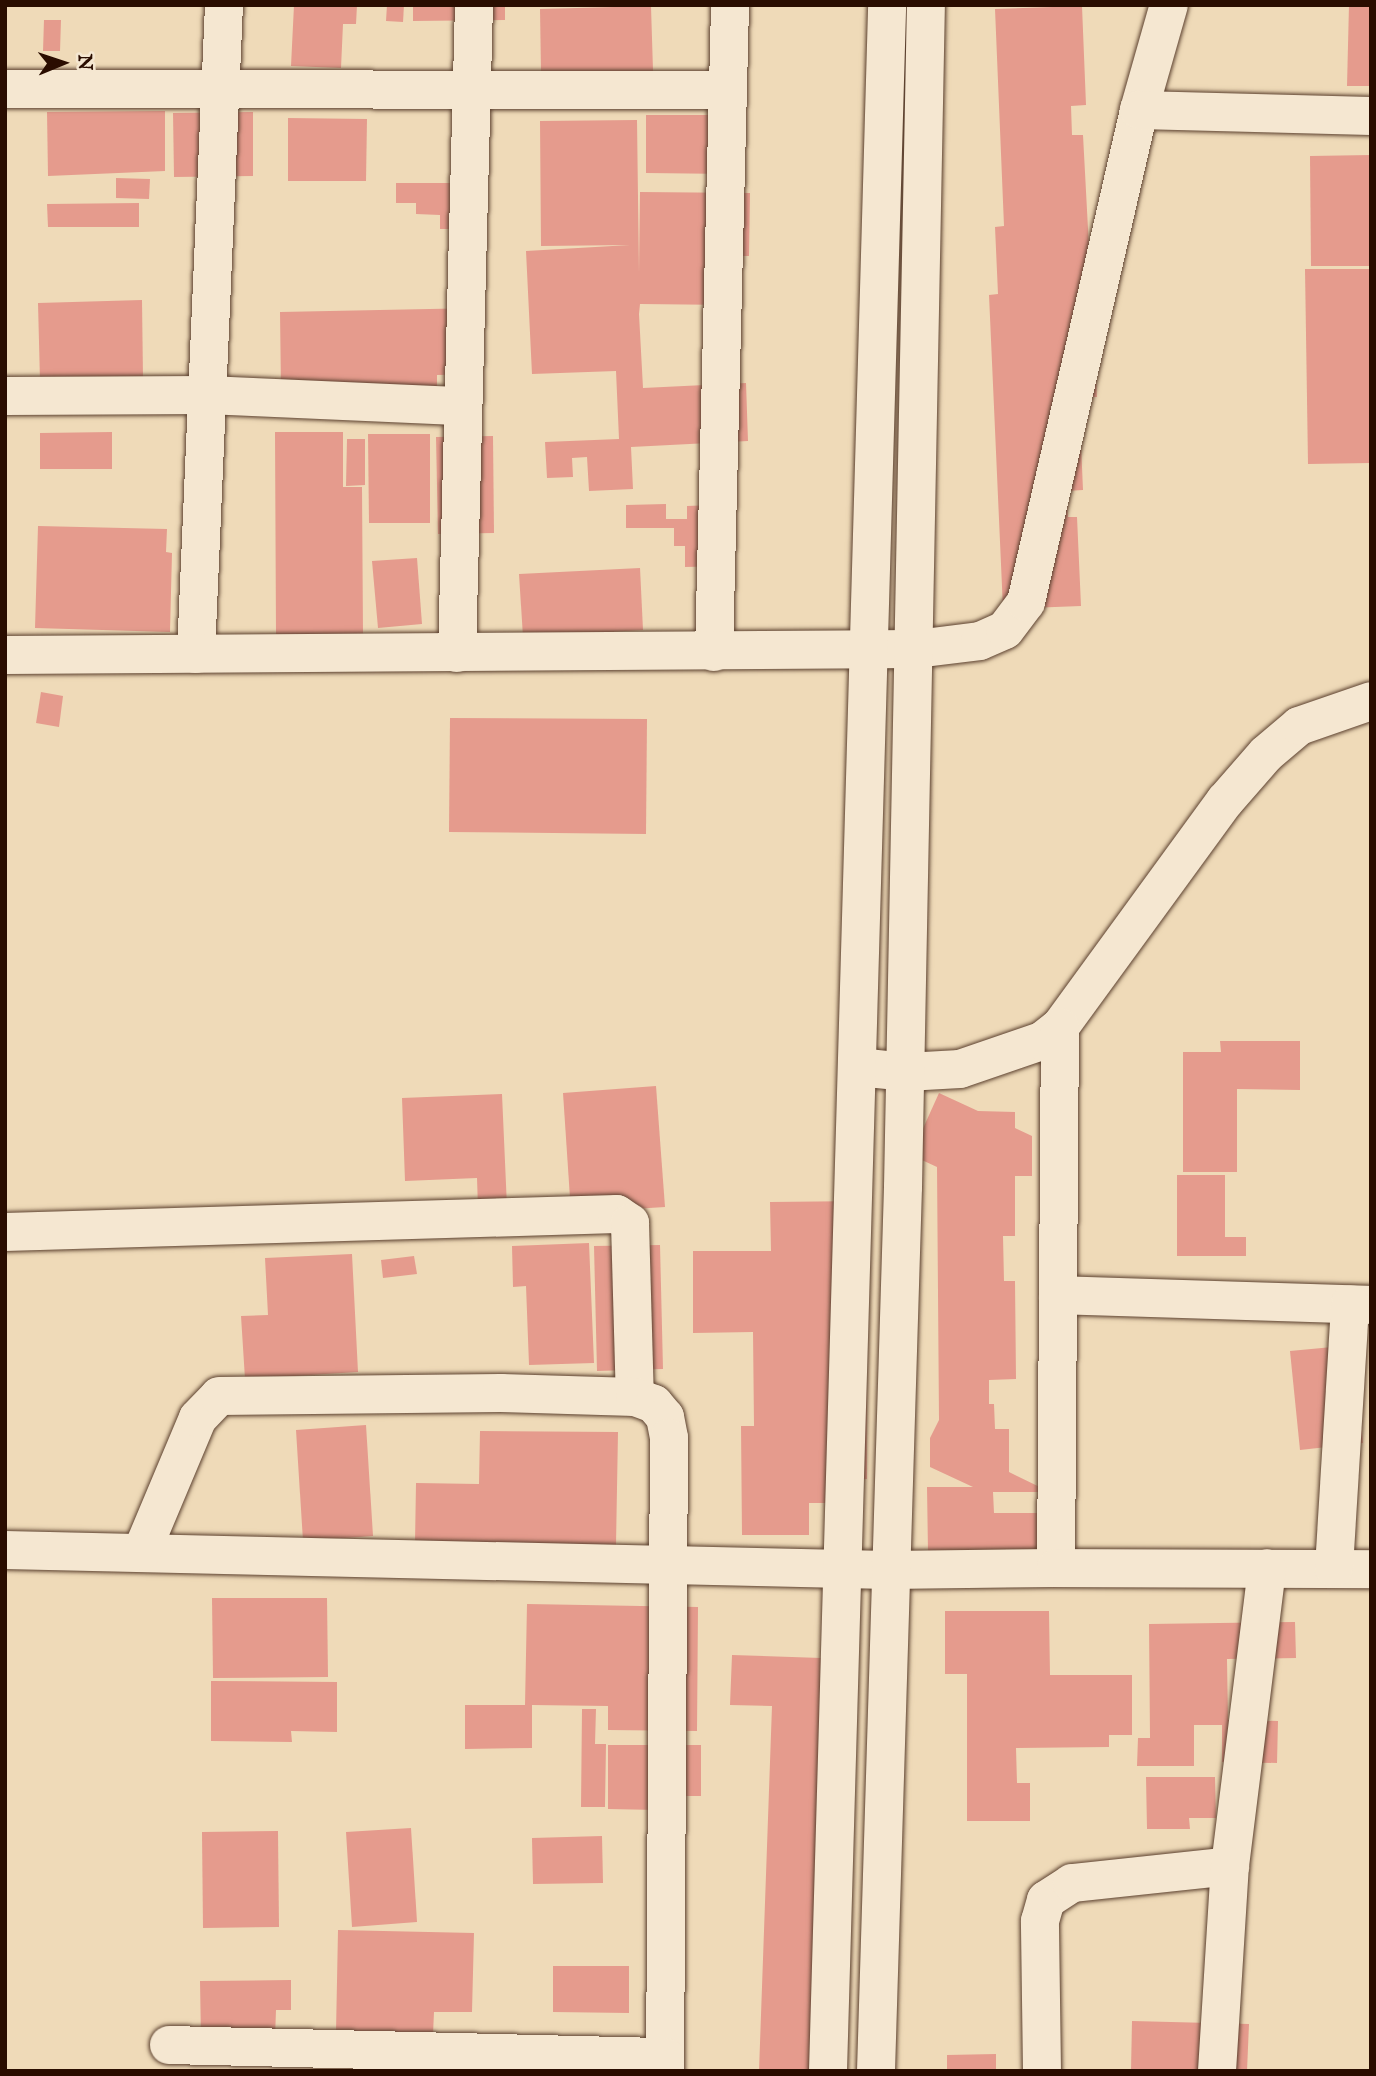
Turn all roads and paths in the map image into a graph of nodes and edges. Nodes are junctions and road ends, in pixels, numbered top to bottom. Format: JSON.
{"nodes":[{"id":1,"x":224,"y":5,"type":"edge"},
{"id":2,"x":474,"y":5,"type":"edge"},
{"id":3,"x":730,"y":5,"type":"edge"},
{"id":4,"x":887,"y":5,"type":"edge"},
{"id":5,"x":926,"y":5,"type":"edge"},
{"id":6,"x":1169,"y":5,"type":"edge"},
{"id":7,"x":5,"y":89,"type":"edge"},
{"id":8,"x":728,"y":90,"type":"junction"},
{"id":9,"x":220,"y":91,"type":"junction"},
{"id":10,"x":471,"y":93,"type":"junction"},
{"id":11,"x":1139,"y":110,"type":"junction"},
{"id":12,"x":1371,"y":116,"type":"edge"},
{"id":13,"x":207,"y":395,"type":"junction"},
{"id":14,"x":5,"y":396,"type":"edge"},
{"id":15,"x":463,"y":406,"type":"junction"},
{"id":16,"x":916,"y":649,"type":"junction"},
{"id":17,"x":873,"y":650,"type":"junction"},
{"id":18,"x":714,"y":652,"type":"junction"},
{"id":19,"x":457,"y":653,"type":"junction"},
{"id":20,"x":196,"y":654,"type":"junction"},
{"id":21,"x":5,"y":655,"type":"edge"},
{"id":22,"x":1371,"y":701,"type":"edge"},
{"id":23,"x":1060,"y":1027,"type":"junction"},
{"id":24,"x":857,"y":1067,"type":"junction"},
{"id":25,"x":906,"y":1072,"type":"junction"},
{"id":26,"x":5,"y":1232,"type":"edge"},
{"id":27,"x":1058,"y":1295,"type":"junction"},
{"id":28,"x":1361,"y":1305,"type":"edge"},
{"id":29,"x":635,"y":1397,"type":"junction"},
{"id":30,"x":5,"y":1550,"type":"edge"},
{"id":31,"x":142,"y":1552,"type":"junction"},
{"id":32,"x":668,"y":1564,"type":"junction"},
{"id":33,"x":844,"y":1568,"type":"junction"},
{"id":34,"x":1056,"y":1568,"type":"junction"},
{"id":35,"x":1267,"y":1568,"type":"junction"},
{"id":36,"x":1352,"y":1569,"type":"edge"},
{"id":37,"x":888,"y":1570,"type":"junction"},
{"id":38,"x":1230,"y":1866,"type":"junction"},
{"id":39,"x":169,"y":2045,"type":"dead end"},
{"id":40,"x":665,"y":2064,"type":"edge"},
{"id":41,"x":828,"y":2071,"type":"edge"},
{"id":42,"x":876,"y":2071,"type":"edge"},
{"id":43,"x":1042,"y":2071,"type":"edge"},
{"id":44,"x":1217,"y":2071,"type":"edge"}],
"edges":[{"from":1,"to":9,"type":"street"},
{"from":2,"to":10,"type":"street"},
{"from":3,"to":8,"type":"street"},
{"from":4,"to":17,"type":"street"},
{"from":5,"to":16,"type":"street"},
{"from":6,"to":11,"type":"street"},
{"from":7,"to":9,"type":"street"},
{"from":8,"to":10,"type":"street"},
{"from":8,"to":18,"type":"street"},
{"from":9,"to":10,"type":"street"},
{"from":9,"to":13,"type":"street"},
{"from":10,"to":15,"type":"street"},
{"from":11,"to":12,"type":"street"},
{"from":11,"to":16,"type":"street"},
{"from":13,"to":14,"type":"street"},
{"from":13,"to":15,"type":"street"},
{"from":13,"to":20,"type":"street"},
{"from":15,"to":19,"type":"street"},
{"from":16,"to":17,"type":"street"},
{"from":16,"to":25,"type":"street"},
{"from":17,"to":18,"type":"street"},
{"from":17,"to":24,"type":"street"},
{"from":18,"to":19,"type":"street"},
{"from":19,"to":20,"type":"street"},
{"from":20,"to":21,"type":"street"},
{"from":22,"to":23,"type":"street"},
{"from":23,"to":25,"type":"street"},
{"from":23,"to":27,"type":"street"},
{"from":24,"to":25,"type":"street"},
{"from":24,"to":33,"type":"street"},
{"from":25,"to":37,"type":"street"},
{"from":26,"to":29,"type":"street"},
{"from":27,"to":28,"type":"street"},
{"from":27,"to":34,"type":"street"},
{"from":28,"to":36,"type":"street"},
{"from":29,"to":31,"type":"street"},
{"from":29,"to":32,"type":"street"},
{"from":30,"to":31,"type":"street"},
{"from":31,"to":32,"type":"street"},
{"from":32,"to":33,"type":"street"},
{"from":32,"to":40,"type":"street"},
{"from":33,"to":37,"type":"street"},
{"from":33,"to":41,"type":"street"},
{"from":34,"to":35,"type":"street"},
{"from":34,"to":37,"type":"street"},
{"from":35,"to":36,"type":"street"},
{"from":35,"to":38,"type":"street"},
{"from":37,"to":42,"type":"street"},
{"from":38,"to":43,"type":"street"},
{"from":38,"to":44,"type":"street"},
{"from":39,"to":40,"type":"street"}]}
